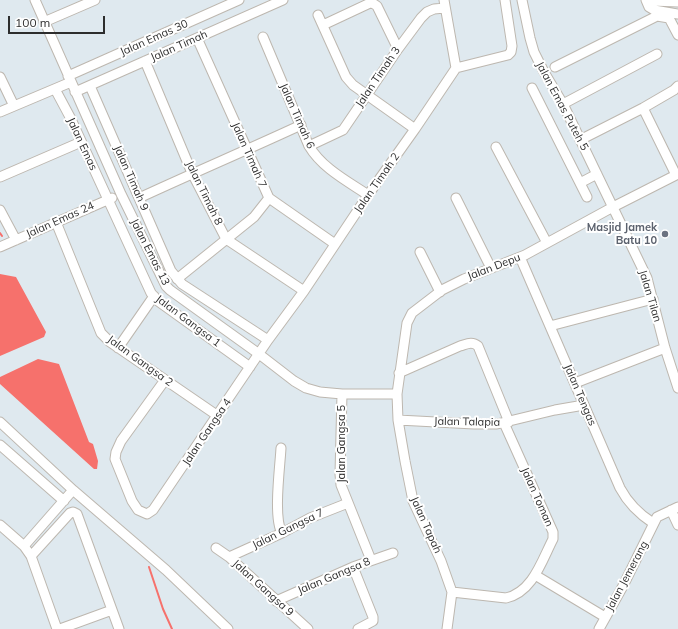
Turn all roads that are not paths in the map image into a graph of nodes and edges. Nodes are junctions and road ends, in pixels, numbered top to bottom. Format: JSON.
{"nodes":[{"id":1,"x":35,"y":0,"type":"edge"},
{"id":2,"x":95,"y":0,"type":"edge"},
{"id":3,"x":239,"y":0,"type":"edge"},
{"id":4,"x":283,"y":0,"type":"edge"},
{"id":5,"x":505,"y":0,"type":"edge"},
{"id":6,"x":522,"y":0,"type":"edge"},
{"id":7,"x":647,"y":0,"type":"edge"},
{"id":8,"x":678,"y":2,"type":"edge"},
{"id":9,"x":445,"y":4,"type":"edge"},
{"id":10,"x":678,"y":14,"type":"edge"},
{"id":11,"x":318,"y":15,"type":"dead end"},
{"id":12,"x":44,"y":22,"type":"junction"},
{"id":13,"x":323,"y":25,"type":"junction"},
{"id":14,"x":678,"y":35,"type":"edge"},
{"id":15,"x":263,"y":37,"type":"dead end"},
{"id":16,"x":197,"y":38,"type":"junction"},
{"id":17,"x":398,"y":49,"type":"junction"},
{"id":18,"x":657,"y":54,"type":"dead end"},
{"id":19,"x":145,"y":61,"type":"junction"},
{"id":20,"x":555,"y":66,"type":"dead end"},
{"id":21,"x":456,"y":68,"type":"junction"},
{"id":22,"x":0,"y":77,"type":"edge"},
{"id":23,"x":69,"y":79,"type":"junction"},
{"id":24,"x":90,"y":86,"type":"junction"},
{"id":25,"x":532,"y":88,"type":"dead end"},
{"id":26,"x":677,"y":88,"type":"edge"},
{"id":27,"x":55,"y":89,"type":"junction"},
{"id":28,"x":75,"y":92,"type":"junction"},
{"id":29,"x":367,"y":94,"type":"junction"},
{"id":30,"x":562,"y":104,"type":"junction"},
{"id":31,"x":14,"y":106,"type":"junction"},
{"id":32,"x":643,"y":108,"type":"junction"},
{"id":33,"x":0,"y":112,"type":"edge"},
{"id":34,"x":300,"y":125,"type":"junction"},
{"id":35,"x":415,"y":129,"type":"junction"},
{"id":36,"x":580,"y":140,"type":"junction"},
{"id":37,"x":81,"y":142,"type":"junction"},
{"id":38,"x":309,"y":146,"type":"junction"},
{"id":39,"x":496,"y":147,"type":"dead end"},
{"id":40,"x":248,"y":150,"type":"junction"},
{"id":41,"x":192,"y":173,"type":"junction"},
{"id":42,"x":597,"y":174,"type":"junction"},
{"id":43,"x":0,"y":177,"type":"edge"},
{"id":44,"x":580,"y":182,"type":"junction"},
{"id":45,"x":121,"y":194,"type":"junction"},
{"id":46,"x":368,"y":195,"type":"junction"},
{"id":47,"x":587,"y":197,"type":"dead end"},
{"id":48,"x":140,"y":198,"type":"junction"},
{"id":49,"x":269,"y":198,"type":"junction"},
{"id":50,"x":456,"y":198,"type":"dead end"},
{"id":51,"x":108,"y":200,"type":"junction"},
{"id":52,"x":613,"y":207,"type":"junction"},
{"id":53,"x":0,"y":210,"type":"edge"},
{"id":54,"x":56,"y":222,"type":"junction"},
{"id":55,"x":226,"y":239,"type":"junction"},
{"id":56,"x":16,"y":240,"type":"junction"},
{"id":57,"x":546,"y":243,"type":"junction"},
{"id":58,"x":336,"y":244,"type":"junction"},
{"id":59,"x":0,"y":247,"type":"edge"},
{"id":60,"x":420,"y":252,"type":"dead end"},
{"id":61,"x":520,"y":257,"type":"junction"},
{"id":62,"x":491,"y":268,"type":"junction"},
{"id":63,"x":177,"y":279,"type":"junction"},
{"id":64,"x":304,"y":291,"type":"junction"},
{"id":65,"x":440,"y":292,"type":"junction"},
{"id":66,"x":154,"y":296,"type":"junction"},
{"id":67,"x":653,"y":299,"type":"junction"},
{"id":68,"x":550,"y":326,"type":"junction"},
{"id":69,"x":268,"y":340,"type":"junction"},
{"id":70,"x":118,"y":348,"type":"junction"},
{"id":71,"x":665,"y":348,"type":"junction"},
{"id":72,"x":259,"y":354,"type":"junction"},
{"id":73,"x":250,"y":367,"type":"junction"},
{"id":74,"x":399,"y":373,"type":"junction"},
{"id":75,"x":165,"y":380,"type":"junction"},
{"id":76,"x":575,"y":383,"type":"junction"},
{"id":77,"x":678,"y":388,"type":"edge"},
{"id":78,"x":342,"y":394,"type":"junction"},
{"id":79,"x":397,"y":394,"type":"junction"},
{"id":80,"x":584,"y":404,"type":"junction"},
{"id":81,"x":218,"y":416,"type":"junction"},
{"id":82,"x":398,"y":420,"type":"junction"},
{"id":83,"x":0,"y":422,"type":"edge"},
{"id":84,"x":506,"y":422,"type":"junction"},
{"id":85,"x":0,"y":445,"type":"edge"},
{"id":86,"x":281,"y":448,"type":"dead end"},
{"id":87,"x":74,"y":490,"type":"junction"},
{"id":88,"x":64,"y":500,"type":"junction"},
{"id":89,"x":348,"y":503,"type":"junction"},
{"id":90,"x":675,"y":508,"type":"edge"},
{"id":91,"x":653,"y":523,"type":"junction"},
{"id":92,"x":0,"y":525,"type":"edge"},
{"id":93,"x":678,"y":525,"type":"edge"},
{"id":94,"x":282,"y":533,"type":"junction"},
{"id":95,"x":24,"y":546,"type":"junction"},
{"id":96,"x":216,"y":548,"type":"dead end"},
{"id":97,"x":393,"y":553,"type":"dead end"},
{"id":98,"x":31,"y":556,"type":"junction"},
{"id":99,"x":229,"y":557,"type":"junction"},
{"id":100,"x":371,"y":560,"type":"junction"},
{"id":101,"x":353,"y":567,"type":"junction"},
{"id":102,"x":535,"y":575,"type":"junction"},
{"id":103,"x":452,"y":592,"type":"junction"},
{"id":104,"x":276,"y":600,"type":"junction"},
{"id":105,"x":112,"y":610,"type":"junction"},
{"id":106,"x":605,"y":617,"type":"junction"},
{"id":107,"x":57,"y":629,"type":"edge"},
{"id":108,"x":60,"y":629,"type":"edge"},
{"id":109,"x":119,"y":629,"type":"edge"},
{"id":110,"x":228,"y":629,"type":"edge"},
{"id":111,"x":308,"y":629,"type":"edge"},
{"id":112,"x":358,"y":629,"type":"edge"},
{"id":113,"x":447,"y":629,"type":"edge"},
{"id":114,"x":600,"y":629,"type":"edge"}],
"edges":[{"from":1,"to":12,"type":"street","name":"Jalan Emas 13"},
{"from":2,"to":12,"type":"street"},
{"from":3,"to":23,"type":"street","name":"Jalan Emas 30"},
{"from":4,"to":16,"type":"street","name":"Jalan Timah"},
{"from":5,"to":21,"type":"street"},
{"from":6,"to":30,"type":"street","name":"Jalan Emas Puteh 5"},
{"from":7,"to":8,"type":"street"},
{"from":7,"to":10,"type":"street"},
{"from":9,"to":17,"type":"street","name":"Jalan Timah 3"},
{"from":9,"to":21,"type":"street"},
{"from":11,"to":13,"type":"street"},
{"from":12,"to":23,"type":"street","name":"Jalan Emas 13"},
{"from":13,"to":17,"type":"street"},
{"from":13,"to":29,"type":"street"},
{"from":14,"to":20,"type":"street"},
{"from":15,"to":34,"type":"street","name":"Jalan Timah 6"},
{"from":16,"to":19,"type":"street","name":"Jalan Timah"},
{"from":16,"to":40,"type":"street","name":"Jalan Timah 7"},
{"from":17,"to":29,"type":"street","name":"Jalan Timah 3"},
{"from":18,"to":30,"type":"street"},
{"from":19,"to":24,"type":"street","name":"Jalan Timah"},
{"from":19,"to":41,"type":"street","name":"Jalan Timah 8"},
{"from":21,"to":35,"type":"street","name":"Jalan Timah 2"},
{"from":22,"to":31,"type":"street"},
{"from":23,"to":27,"type":"street","name":"Jalan Emas 30"},
{"from":23,"to":28,"type":"street","name":"Jalan Emas 13"},
{"from":24,"to":28,"type":"street","name":"Jalan Timah"},
{"from":24,"to":48,"type":"street","name":"Jalan Timah 9"},
{"from":25,"to":44,"type":"street"},
{"from":26,"to":32,"type":"street"},
{"from":27,"to":31,"type":"street","name":"Jalan Emas 30"},
{"from":27,"to":37,"type":"street","name":"Jalan Emas"},
{"from":28,"to":45,"type":"street","name":"Jalan Emas 13"},
{"from":29,"to":35,"type":"street"},
{"from":29,"to":38,"type":"street","name":"Jalan Timah 3"},
{"from":30,"to":36,"type":"street","name":"Jalan Emas Puteh 5"},
{"from":31,"to":33,"type":"street","name":"Jalan Emas 30"},
{"from":32,"to":36,"type":"street"},
{"from":32,"to":52,"type":"street","name":"Jalan Depu"},
{"from":34,"to":38,"type":"street","name":"Jalan Timah 6"},
{"from":34,"to":40,"type":"street"},
{"from":35,"to":46,"type":"street","name":"Jalan Timah 2"},
{"from":36,"to":42,"type":"street","name":"Jalan Emas Puteh 5"},
{"from":37,"to":43,"type":"street"},
{"from":37,"to":51,"type":"street","name":"Jalan Emas"},
{"from":38,"to":46,"type":"street","name":"Jalan Timah 6"},
{"from":39,"to":57,"type":"street"},
{"from":40,"to":41,"type":"street"},
{"from":40,"to":49,"type":"street","name":"Jalan Timah 7"},
{"from":41,"to":48,"type":"street"},
{"from":41,"to":55,"type":"street","name":"Jalan Timah 8"},
{"from":42,"to":44,"type":"street"},
{"from":42,"to":52,"type":"street","name":"Jalan Emas Puteh 5"},
{"from":44,"to":47,"type":"street"},
{"from":45,"to":51,"type":"street","name":"Jalan Emas 24"},
{"from":45,"to":72,"type":"street","name":"Jalan Emas 13"},
{"from":46,"to":58,"type":"street","name":"Jalan Timah 2"},
{"from":48,"to":63,"type":"street","name":"Jalan Timah 9"},
{"from":49,"to":55,"type":"street"},
{"from":49,"to":58,"type":"street","name":"Jalan Timah 7"},
{"from":50,"to":62,"type":"street"},
{"from":51,"to":54,"type":"street","name":"Jalan Emas 24"},
{"from":51,"to":66,"type":"street","name":"Jalan Gangsa 1"},
{"from":52,"to":57,"type":"street","name":"Jalan Depu"},
{"from":52,"to":67,"type":"street","name":"Jalan Tilan"},
{"from":53,"to":56,"type":"street"},
{"from":54,"to":56,"type":"street","name":"Jalan Emas 24"},
{"from":54,"to":70,"type":"street","name":"Jalan Gangsa 2"},
{"from":55,"to":63,"type":"street"},
{"from":55,"to":64,"type":"street","name":"Jalan Timah 8"},
{"from":56,"to":59,"type":"street","name":"Jalan Emas 24"},
{"from":57,"to":61,"type":"street","name":"Jalan Depu"},
{"from":58,"to":64,"type":"street","name":"Jalan Timah 2"},
{"from":60,"to":65,"type":"street"},
{"from":61,"to":62,"type":"street","name":"Jalan Depu"},
{"from":61,"to":68,"type":"street","name":"Jalan Tengas"},
{"from":62,"to":65,"type":"street","name":"Jalan Depu"},
{"from":63,"to":69,"type":"street","name":"Jalan Timah 9"},
{"from":64,"to":69,"type":"street","name":"Jalan Timah 2"},
{"from":65,"to":74,"type":"street","name":"Jalan Depu"},
{"from":66,"to":70,"type":"street"},
{"from":66,"to":73,"type":"street","name":"Jalan Gangsa 1"},
{"from":67,"to":68,"type":"street"},
{"from":67,"to":71,"type":"street","name":"Jalan Tilan"},
{"from":68,"to":76,"type":"street","name":"Jalan Tengas"},
{"from":69,"to":72,"type":"street","name":"Jalan Timah 2"},
{"from":70,"to":75,"type":"street","name":"Jalan Gangsa 2"},
{"from":71,"to":76,"type":"street"},
{"from":71,"to":77,"type":"street","name":"Jalan Tilan"},
{"from":72,"to":73,"type":"street","name":"Jalan Gangsa 4"},
{"from":72,"to":78,"type":"street","name":"Jalan Emas 13"},
{"from":73,"to":81,"type":"street","name":"Jalan Gangsa 4"},
{"from":74,"to":79,"type":"street","name":"Jalan Depu"},
{"from":74,"to":84,"type":"street","name":"Jalan Talapia"},
{"from":75,"to":81,"type":"street","name":"Jalan Gangsa 2"},
{"from":75,"to":81,"type":"street","name":"Jalan Gangsa 4"},
{"from":76,"to":80,"type":"street","name":"Jalan Tengas"},
{"from":78,"to":79,"type":"street","name":"Jalan Emas 13"},
{"from":78,"to":89,"type":"street","name":"Jalan Gangsa 5"},
{"from":79,"to":82,"type":"street","name":"Jalan Depu"},
{"from":80,"to":84,"type":"street"},
{"from":80,"to":91,"type":"street","name":"Jalan Tengas"},
{"from":82,"to":84,"type":"street","name":"Jalan Talapia"},
{"from":82,"to":103,"type":"street","name":"Jalan Tapah"},
{"from":83,"to":87,"type":"street"},
{"from":84,"to":102,"type":"street","name":"Jalan Toman"},
{"from":85,"to":88,"type":"street"},
{"from":86,"to":94,"type":"street"},
{"from":87,"to":88,"type":"street"},
{"from":87,"to":110,"type":"street"},
{"from":88,"to":95,"type":"street"},
{"from":89,"to":94,"type":"street","name":"Jalan Gangsa 7"},
{"from":89,"to":100,"type":"street","name":"Jalan Gangsa 5"},
{"from":90,"to":91,"type":"street"},
{"from":90,"to":93,"type":"street"},
{"from":91,"to":106,"type":"street","name":"Jalan Jemerang"},
{"from":92,"to":95,"type":"street"},
{"from":94,"to":99,"type":"street","name":"Jalan Gangsa 7"},
{"from":95,"to":98,"type":"street"},
{"from":96,"to":99,"type":"street","name":"Jalan Gangsa 9"},
{"from":97,"to":100,"type":"street","name":"Jalan Gangsa 8"},
{"from":98,"to":105,"type":"street"},
{"from":98,"to":107,"type":"street"},
{"from":99,"to":104,"type":"street","name":"Jalan Gangsa 9"},
{"from":100,"to":101,"type":"street","name":"Jalan Gangsa 8"},
{"from":101,"to":104,"type":"street","name":"Jalan Gangsa 8"},
{"from":101,"to":112,"type":"street"},
{"from":102,"to":103,"type":"street","name":"Jalan Toman"},
{"from":102,"to":106,"type":"street"},
{"from":103,"to":113,"type":"street","name":"Jalan Tapah"},
{"from":104,"to":111,"type":"street","name":"Jalan Gangsa 9"},
{"from":105,"to":108,"type":"street"},
{"from":105,"to":109,"type":"street"},
{"from":106,"to":114,"type":"street","name":"Jalan Jemerang"}]}
